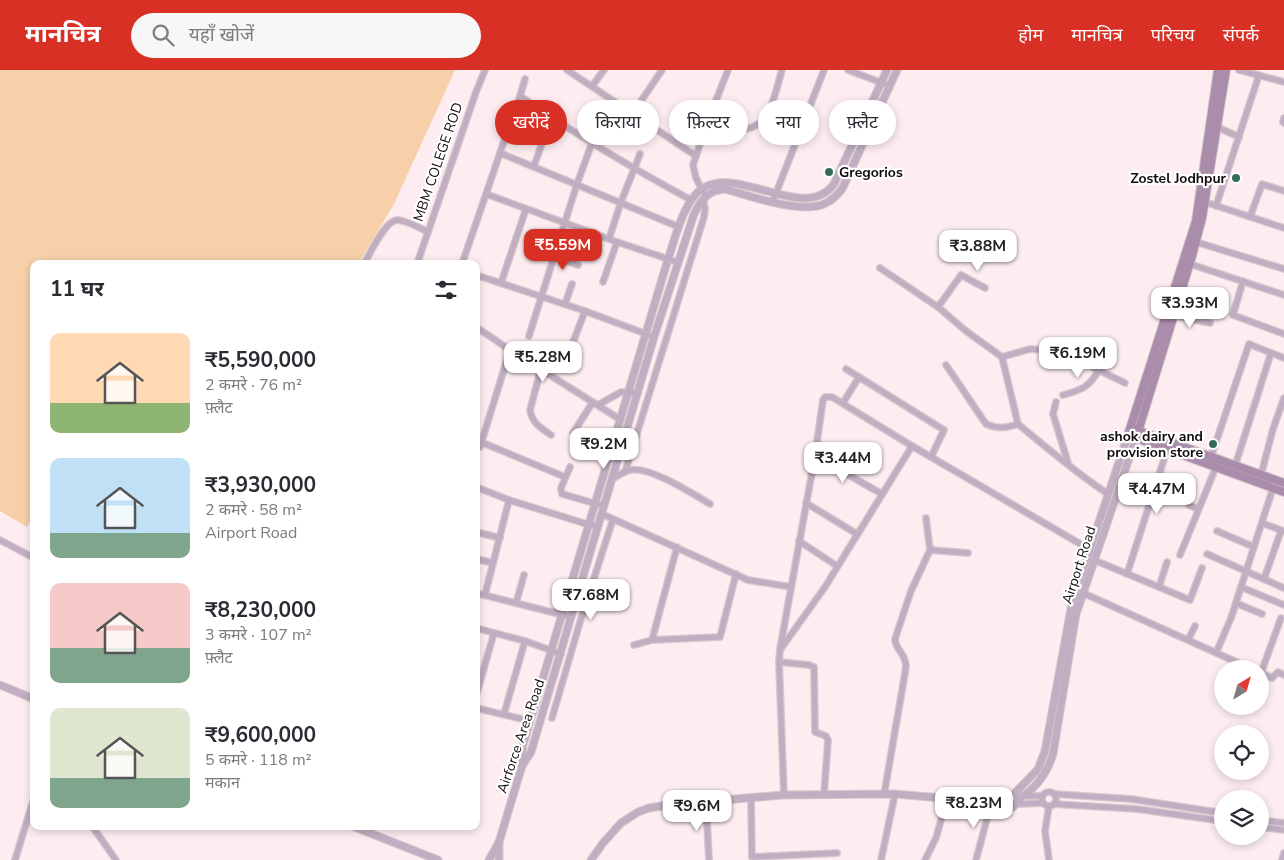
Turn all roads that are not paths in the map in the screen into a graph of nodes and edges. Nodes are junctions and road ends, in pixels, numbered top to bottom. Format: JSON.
{"nodes":[{"id":1,"x":485,"y":70,"type":"edge"},
{"id":2,"x":568,"y":70,"type":"edge"},
{"id":3,"x":604,"y":70,"type":"edge"},
{"id":4,"x":662,"y":70,"type":"edge"},
{"id":5,"x":728,"y":70,"type":"edge"},
{"id":6,"x":782,"y":70,"type":"edge"},
{"id":7,"x":824,"y":70,"type":"edge"},
{"id":8,"x":848,"y":70,"type":"edge"},
{"id":9,"x":887,"y":70,"type":"edge"},
{"id":10,"x":897,"y":70,"type":"edge"},
{"id":11,"x":1218,"y":70,"type":"edge"},
{"id":12,"x":1226,"y":70,"type":"edge"},
{"id":13,"x":1239,"y":70,"type":"edge"},
{"id":14,"x":1260,"y":75,"type":"junction"},
{"id":15,"x":525,"y":79,"type":"dead end"},
{"id":16,"x":882,"y":82,"type":"junction"},
{"id":17,"x":1284,"y":82,"type":"edge"},
{"id":18,"x":592,"y":86,"type":"junction"},
{"id":19,"x":890,"y":86,"type":"junction"},
{"id":20,"x":520,"y":96,"type":"junction"},
{"id":21,"x":526,"y":100,"type":"edge"},
{"id":22,"x":613,"y":100,"type":"edge"},
{"id":23,"x":642,"y":100,"type":"edge"},
{"id":24,"x":716,"y":100,"type":"edge"},
{"id":25,"x":1284,"y":118,"type":"edge"},
{"id":26,"x":1284,"y":123,"type":"edge"},
{"id":27,"x":1217,"y":127,"type":"junction"},
{"id":28,"x":748,"y":129,"type":"edge"},
{"id":29,"x":659,"y":131,"type":"edge"},
{"id":30,"x":1239,"y":137,"type":"junction"},
{"id":31,"x":541,"y":145,"type":"edge"},
{"id":32,"x":591,"y":145,"type":"edge"},
{"id":33,"x":595,"y":145,"type":"edge"},
{"id":34,"x":700,"y":145,"type":"edge"},
{"id":35,"x":500,"y":153,"type":"junction"},
{"id":36,"x":640,"y":154,"type":"dead end"},
{"id":37,"x":696,"y":156,"type":"junction"},
{"id":38,"x":534,"y":166,"type":"junction"},
{"id":39,"x":634,"y":169,"type":"junction"},
{"id":40,"x":577,"y":184,"type":"junction"},
{"id":41,"x":702,"y":189,"type":"junction"},
{"id":42,"x":1284,"y":191,"type":"edge"},
{"id":43,"x":776,"y":193,"type":"junction"},
{"id":44,"x":486,"y":194,"type":"junction"},
{"id":45,"x":704,"y":198,"type":"junction"},
{"id":46,"x":691,"y":200,"type":"junction"},
{"id":47,"x":773,"y":201,"type":"junction"},
{"id":48,"x":621,"y":202,"type":"junction"},
{"id":49,"x":1205,"y":202,"type":"junction"},
{"id":50,"x":1216,"y":206,"type":"junction"},
{"id":51,"x":526,"y":209,"type":"junction"},
{"id":52,"x":1250,"y":218,"type":"junction"},
{"id":53,"x":565,"y":223,"type":"junction"},
{"id":54,"x":679,"y":227,"type":"junction"},
{"id":55,"x":1284,"y":228,"type":"edge"},
{"id":56,"x":427,"y":232,"type":"junction"},
{"id":57,"x":609,"y":239,"type":"junction"},
{"id":58,"x":617,"y":242,"type":"junction"},
{"id":59,"x":1196,"y":242,"type":"junction"},
{"id":60,"x":554,"y":257,"type":"junction"},
{"id":61,"x":668,"y":259,"type":"junction"},
{"id":62,"x":366,"y":260,"type":"edge"},
{"id":63,"x":418,"y":260,"type":"edge"},
{"id":64,"x":463,"y":260,"type":"edge"},
{"id":65,"x":677,"y":262,"type":"junction"},
{"id":66,"x":1190,"y":264,"type":"junction"},
{"id":67,"x":578,"y":266,"type":"dead end"},
{"id":68,"x":880,"y":268,"type":"dead end"},
{"id":69,"x":1284,"y":269,"type":"edge"},
{"id":70,"x":480,"y":276,"type":"edge"},
{"id":71,"x":1243,"y":281,"type":"junction"},
{"id":72,"x":603,"y":282,"type":"dead end"},
{"id":73,"x":501,"y":283,"type":"junction"},
{"id":74,"x":572,"y":284,"type":"dead end"},
{"id":75,"x":670,"y":285,"type":"junction"},
{"id":76,"x":985,"y":288,"type":"dead end"},
{"id":77,"x":681,"y":289,"type":"junction"},
{"id":78,"x":1284,"y":296,"type":"edge"},
{"id":79,"x":540,"y":297,"type":"junction"},
{"id":80,"x":565,"y":304,"type":"junction"},
{"id":81,"x":938,"y":307,"type":"junction"},
{"id":82,"x":585,"y":311,"type":"junction"},
{"id":83,"x":1173,"y":315,"type":"junction"},
{"id":84,"x":1210,"y":323,"type":"dead end"},
{"id":85,"x":480,"y":330,"type":"edge"},
{"id":86,"x":646,"y":334,"type":"junction"},
{"id":87,"x":1284,"y":334,"type":"edge"},
{"id":88,"x":529,"y":336,"type":"dead end"},
{"id":89,"x":654,"y":337,"type":"junction"},
{"id":90,"x":510,"y":350,"type":"junction"},
{"id":91,"x":1271,"y":353,"type":"junction"},
{"id":92,"x":1002,"y":357,"type":"junction"},
{"id":93,"x":567,"y":358,"type":"dead end"},
{"id":94,"x":1284,"y":358,"type":"edge"},
{"id":95,"x":946,"y":366,"type":"dead end"},
{"id":96,"x":846,"y":368,"type":"dead end"},
{"id":97,"x":541,"y":369,"type":"junction"},
{"id":98,"x":1099,"y":370,"type":"junction"},
{"id":99,"x":858,"y":377,"type":"junction"},
{"id":100,"x":1125,"y":383,"type":"dead end"},
{"id":101,"x":630,"y":392,"type":"junction"},
{"id":102,"x":638,"y":393,"type":"junction"},
{"id":103,"x":1064,"y":395,"type":"dead end"},
{"id":104,"x":1284,"y":398,"type":"edge"},
{"id":105,"x":1056,"y":402,"type":"dead end"},
{"id":106,"x":843,"y":403,"type":"junction"},
{"id":107,"x":596,"y":404,"type":"junction"},
{"id":108,"x":621,"y":420,"type":"junction"},
{"id":109,"x":1018,"y":424,"type":"junction"},
{"id":110,"x":1129,"y":431,"type":"junction"},
{"id":111,"x":573,"y":433,"type":"dead end"},
{"id":112,"x":551,"y":434,"type":"dead end"},
{"id":113,"x":1137,"y":434,"type":"junction"},
{"id":114,"x":480,"y":441,"type":"edge"},
{"id":115,"x":480,"y":444,"type":"edge"},
{"id":116,"x":912,"y":446,"type":"junction"},
{"id":117,"x":1167,"y":450,"type":"junction"},
{"id":118,"x":815,"y":456,"type":"junction"},
{"id":119,"x":931,"y":457,"type":"junction"},
{"id":120,"x":1211,"y":457,"type":"junction"},
{"id":121,"x":1068,"y":463,"type":"junction"},
{"id":122,"x":1235,"y":466,"type":"junction"},
{"id":123,"x":570,"y":467,"type":"dead end"},
{"id":124,"x":1216,"y":467,"type":"junction"},
{"id":125,"x":625,"y":472,"type":"junction"},
{"id":126,"x":1261,"y":475,"type":"junction"},
{"id":127,"x":565,"y":477,"type":"junction"},
{"id":128,"x":612,"y":479,"type":"junction"},
{"id":129,"x":1158,"y":479,"type":"junction"},
{"id":130,"x":1284,"y":482,"type":"edge"},
{"id":131,"x":1172,"y":483,"type":"dead end"},
{"id":132,"x":1272,"y":488,"type":"junction"},
{"id":133,"x":480,"y":489,"type":"edge"},
{"id":134,"x":1284,"y":492,"type":"edge"},
{"id":135,"x":882,"y":494,"type":"junction"},
{"id":136,"x":1108,"y":494,"type":"junction"},
{"id":137,"x":509,"y":500,"type":"junction"},
{"id":138,"x":806,"y":503,"type":"junction"},
{"id":139,"x":596,"y":504,"type":"junction"},
{"id":140,"x":710,"y":504,"type":"dead end"},
{"id":141,"x":1189,"y":505,"type":"dead end"},
{"id":142,"x":1198,"y":509,"type":"junction"},
{"id":143,"x":603,"y":510,"type":"junction"},
{"id":144,"x":926,"y":518,"type":"dead end"},
{"id":145,"x":613,"y":519,"type":"junction"},
{"id":146,"x":1262,"y":523,"type":"junction"},
{"id":147,"x":590,"y":525,"type":"junction"},
{"id":148,"x":598,"y":526,"type":"junction"},
{"id":149,"x":1217,"y":531,"type":"dead end"},
{"id":150,"x":1283,"y":531,"type":"edge"},
{"id":151,"x":480,"y":533,"type":"edge"},
{"id":152,"x":857,"y":534,"type":"junction"},
{"id":153,"x":500,"y":538,"type":"junction"},
{"id":154,"x":0,"y":540,"type":"edge"},
{"id":155,"x":799,"y":541,"type":"junction"},
{"id":156,"x":677,"y":547,"type":"junction"},
{"id":157,"x":1254,"y":548,"type":"junction"},
{"id":158,"x":1089,"y":549,"type":"junction"},
{"id":159,"x":930,"y":550,"type":"junction"},
{"id":160,"x":968,"y":552,"type":"dead end"},
{"id":161,"x":1207,"y":554,"type":"dead end"},
{"id":162,"x":1180,"y":555,"type":"dead end"},
{"id":163,"x":30,"y":556,"type":"edge"},
{"id":164,"x":480,"y":560,"type":"edge"},
{"id":165,"x":1094,"y":560,"type":"junction"},
{"id":166,"x":1167,"y":562,"type":"dead end"},
{"id":167,"x":493,"y":563,"type":"junction"},
{"id":168,"x":837,"y":566,"type":"junction"},
{"id":169,"x":1202,"y":568,"type":"dead end"},
{"id":170,"x":1245,"y":570,"type":"junction"},
{"id":171,"x":736,"y":574,"type":"junction"},
{"id":172,"x":1127,"y":574,"type":"junction"},
{"id":173,"x":524,"y":575,"type":"dead end"},
{"id":174,"x":1264,"y":579,"type":"junction"},
{"id":175,"x":791,"y":587,"type":"junction"},
{"id":176,"x":1159,"y":587,"type":"junction"},
{"id":177,"x":1241,"y":587,"type":"junction"},
{"id":178,"x":1284,"y":588,"type":"edge"},
{"id":179,"x":1083,"y":593,"type":"junction"},
{"id":180,"x":480,"y":594,"type":"edge"},
{"id":181,"x":485,"y":595,"type":"junction"},
{"id":182,"x":516,"y":603,"type":"junction"},
{"id":183,"x":1236,"y":603,"type":"junction"},
{"id":184,"x":1284,"y":605,"type":"edge"},
{"id":185,"x":1262,"y":614,"type":"dead end"},
{"id":186,"x":562,"y":615,"type":"junction"},
{"id":187,"x":571,"y":618,"type":"junction"},
{"id":188,"x":1281,"y":618,"type":"dead end"},
{"id":189,"x":580,"y":622,"type":"junction"},
{"id":190,"x":1195,"y":626,"type":"dead end"},
{"id":191,"x":480,"y":629,"type":"edge"},
{"id":192,"x":494,"y":633,"type":"junction"},
{"id":193,"x":652,"y":640,"type":"junction"},
{"id":194,"x":1188,"y":640,"type":"junction"},
{"id":195,"x":525,"y":642,"type":"junction"},
{"id":196,"x":634,"y":645,"type":"dead end"},
{"id":197,"x":780,"y":650,"type":"junction"},
{"id":198,"x":551,"y":651,"type":"junction"},
{"id":199,"x":1216,"y":653,"type":"junction"},
{"id":200,"x":561,"y":654,"type":"junction"},
{"id":201,"x":1232,"y":660,"type":"edge"},
{"id":202,"x":1266,"y":660,"type":"edge"},
{"id":203,"x":778,"y":662,"type":"junction"},
{"id":204,"x":1284,"y":675,"type":"edge"},
{"id":205,"x":1269,"y":677,"type":"edge"},
{"id":206,"x":480,"y":682,"type":"edge"},
{"id":207,"x":0,"y":685,"type":"edge"},
{"id":208,"x":30,"y":697,"type":"edge"},
{"id":209,"x":480,"y":709,"type":"edge"},
{"id":210,"x":504,"y":714,"type":"junction"},
{"id":211,"x":552,"y":718,"type":"dead end"},
{"id":212,"x":530,"y":721,"type":"junction"},
{"id":213,"x":522,"y":766,"type":"junction"},
{"id":214,"x":894,"y":794,"type":"junction"},
{"id":215,"x":1054,"y":794,"type":"junction"},
{"id":216,"x":784,"y":795,"type":"junction"},
{"id":217,"x":824,"y":795,"type":"junction"},
{"id":218,"x":884,"y":795,"type":"junction"},
{"id":219,"x":1006,"y":795,"type":"junction"},
{"id":220,"x":1042,"y":796,"type":"junction"},
{"id":221,"x":751,"y":798,"type":"junction"},
{"id":222,"x":1019,"y":798,"type":"junction"},
{"id":223,"x":950,"y":799,"type":"junction"},
{"id":224,"x":706,"y":802,"type":"junction"},
{"id":225,"x":991,"y":804,"type":"junction"},
{"id":226,"x":1006,"y":804,"type":"junction"},
{"id":227,"x":1048,"y":804,"type":"junction"},
{"id":228,"x":30,"y":811,"type":"edge"},
{"id":229,"x":1214,"y":812,"type":"edge"},
{"id":230,"x":1214,"y":820,"type":"edge"},
{"id":231,"x":1269,"y":821,"type":"edge"},
{"id":232,"x":1284,"y":823,"type":"edge"},
{"id":233,"x":1269,"y":828,"type":"edge"},
{"id":234,"x":95,"y":830,"type":"edge"},
{"id":235,"x":362,"y":830,"type":"edge"},
{"id":236,"x":1284,"y":830,"type":"edge"},
{"id":237,"x":837,"y":853,"type":"dead end"},
{"id":238,"x":1284,"y":853,"type":"edge"},
{"id":239,"x":496,"y":858,"type":"edge"},
{"id":240,"x":15,"y":860,"type":"edge"},
{"id":241,"x":116,"y":860,"type":"edge"},
{"id":242,"x":438,"y":860,"type":"edge"},
{"id":243,"x":484,"y":860,"type":"edge"},
{"id":244,"x":591,"y":860,"type":"edge"},
{"id":245,"x":709,"y":860,"type":"edge"},
{"id":246,"x":881,"y":860,"type":"edge"},
{"id":247,"x":924,"y":860,"type":"edge"},
{"id":248,"x":976,"y":860,"type":"edge"},
{"id":249,"x":1049,"y":860,"type":"edge"},
{"id":250,"x":1282,"y":860,"type":"edge"}],
"edges":[{"from":1,"to":56,"type":"street","name":"MBM COLEGE ROD"},
{"from":2,"to":18,"type":"street"},
{"from":3,"to":18,"type":"street"},
{"from":4,"to":23,"type":"street"},
{"from":5,"to":24,"type":"street"},
{"from":6,"to":28,"type":"street"},
{"from":7,"to":43,"type":"street"},
{"from":8,"to":16,"type":"street"},
{"from":9,"to":16,"type":"street"},
{"from":10,"to":19,"type":"street"},
{"from":11,"to":110,"type":"main road","name":"Airport Road"},
{"from":12,"to":27,"type":"main road","name":"Airport Road"},
{"from":13,"to":14,"type":"street"},
{"from":14,"to":17,"type":"street"},
{"from":14,"to":30,"type":"street"},
{"from":15,"to":20,"type":"street"},
{"from":16,"to":19,"type":"street"},
{"from":16,"to":43,"type":"street"},
{"from":18,"to":22,"type":"street"},
{"from":19,"to":47,"type":"street"},
{"from":20,"to":21,"type":"street"},
{"from":20,"to":35,"type":"street"},
{"from":25,"to":26,"type":"street"},
{"from":27,"to":30,"type":"street"},
{"from":27,"to":49,"type":"main road","name":"Airport Road"},
{"from":29,"to":37,"type":"street"},
{"from":30,"to":50,"type":"street"},
{"from":31,"to":38,"type":"street"},
{"from":32,"to":40,"type":"street"},
{"from":33,"to":39,"type":"street"},
{"from":34,"to":37,"type":"street"},
{"from":35,"to":38,"type":"street"},
{"from":35,"to":44,"type":"street"},
{"from":36,"to":39,"type":"street"},
{"from":37,"to":41,"type":"street"},
{"from":38,"to":40,"type":"street"},
{"from":39,"to":46,"type":"street"},
{"from":39,"to":48,"type":"street"},
{"from":40,"to":48,"type":"street"},
{"from":40,"to":53,"type":"street"},
{"from":41,"to":43,"type":"street"},
{"from":41,"to":45,"type":"street"},
{"from":41,"to":46,"type":"street"},
{"from":42,"to":52,"type":"street"},
{"from":43,"to":47,"type":"street"},
{"from":44,"to":51,"type":"street"},
{"from":44,"to":64,"type":"street"},
{"from":45,"to":47,"type":"street"},
{"from":45,"to":65,"type":"street","name":"Airforce Area Road"},
{"from":45,"to":77,"type":"street"},
{"from":46,"to":54,"type":"street"},
{"from":48,"to":54,"type":"street"},
{"from":48,"to":57,"type":"street"},
{"from":49,"to":50,"type":"street"},
{"from":49,"to":59,"type":"main road","name":"Airport Road"},
{"from":50,"to":52,"type":"street"},
{"from":51,"to":53,"type":"street"},
{"from":51,"to":73,"type":"street"},
{"from":52,"to":55,"type":"street"},
{"from":53,"to":57,"type":"street"},
{"from":53,"to":60,"type":"street"},
{"from":54,"to":61,"type":"street"},
{"from":56,"to":62,"type":"street"},
{"from":56,"to":63,"type":"street","name":"MBM COLEGE ROD"},
{"from":57,"to":58,"type":"street"},
{"from":58,"to":61,"type":"street"},
{"from":58,"to":72,"type":"street"},
{"from":59,"to":66,"type":"main road","name":"Airport Road"},
{"from":59,"to":69,"type":"street"},
{"from":60,"to":67,"type":"street"},
{"from":60,"to":79,"type":"street"},
{"from":61,"to":65,"type":"street"},
{"from":61,"to":86,"type":"street"},
{"from":65,"to":75,"type":"street","name":"Airforce Area Road"},
{"from":66,"to":71,"type":"street"},
{"from":66,"to":83,"type":"main road","name":"Airport Road"},
{"from":68,"to":81,"type":"street"},
{"from":70,"to":73,"type":"street"},
{"from":71,"to":78,"type":"street"},
{"from":71,"to":87,"type":"street"},
{"from":73,"to":79,"type":"street"},
{"from":74,"to":80,"type":"street"},
{"from":75,"to":77,"type":"street"},
{"from":75,"to":89,"type":"street","name":"Airforce Area Road"},
{"from":76,"to":81,"type":"street"},
{"from":77,"to":125,"type":"street"},
{"from":79,"to":80,"type":"street"},
{"from":79,"to":88,"type":"street"},
{"from":80,"to":82,"type":"street"},
{"from":81,"to":92,"type":"street"},
{"from":82,"to":86,"type":"street"},
{"from":82,"to":93,"type":"street"},
{"from":83,"to":84,"type":"street"},
{"from":83,"to":113,"type":"main road","name":"Airport Road"},
{"from":85,"to":90,"type":"street"},
{"from":86,"to":89,"type":"street"},
{"from":86,"to":101,"type":"street"},
{"from":89,"to":102,"type":"street","name":"Airforce Area Road"},
{"from":90,"to":97,"type":"street"},
{"from":90,"to":114,"type":"street"},
{"from":91,"to":94,"type":"street"},
{"from":91,"to":120,"type":"street"},
{"from":91,"to":122,"type":"street"},
{"from":92,"to":98,"type":"street"},
{"from":92,"to":109,"type":"street"},
{"from":95,"to":109,"type":"street"},
{"from":96,"to":99,"type":"street"},
{"from":97,"to":107,"type":"street"},
{"from":97,"to":112,"type":"street"},
{"from":98,"to":100,"type":"street"},
{"from":98,"to":103,"type":"street"},
{"from":99,"to":106,"type":"street"},
{"from":99,"to":119,"type":"street"},
{"from":101,"to":102,"type":"street"},
{"from":101,"to":107,"type":"street"},
{"from":101,"to":108,"type":"street"},
{"from":102,"to":128,"type":"street","name":"Airforce Area Road"},
{"from":104,"to":126,"type":"street"},
{"from":105,"to":121,"type":"street"},
{"from":106,"to":116,"type":"street"},
{"from":106,"to":118,"type":"street"},
{"from":107,"to":108,"type":"street"},
{"from":107,"to":111,"type":"street"},
{"from":108,"to":139,"type":"street"},
{"from":109,"to":121,"type":"street"},
{"from":110,"to":113,"type":"main road"},
{"from":110,"to":136,"type":"street","name":"Airport Road"},
{"from":113,"to":117,"type":"main road"},
{"from":113,"to":120,"type":"main road"},
{"from":113,"to":165,"type":"street","name":"Airport Road"},
{"from":115,"to":127,"type":"street"},
{"from":116,"to":119,"type":"street"},
{"from":116,"to":135,"type":"street"},
{"from":117,"to":124,"type":"main road"},
{"from":117,"to":129,"type":"street"},
{"from":118,"to":135,"type":"street"},
{"from":118,"to":138,"type":"street"},
{"from":119,"to":158,"type":"street"},
{"from":120,"to":122,"type":"main road"},
{"from":121,"to":136,"type":"street"},
{"from":122,"to":126,"type":"main road"},
{"from":123,"to":127,"type":"street"},
{"from":124,"to":132,"type":"main road"},
{"from":124,"to":142,"type":"street"},
{"from":125,"to":128,"type":"street"},
{"from":125,"to":140,"type":"street"},
{"from":126,"to":130,"type":"main road"},
{"from":127,"to":139,"type":"street"},
{"from":128,"to":143,"type":"street","name":"Airforce Area Road"},
{"from":129,"to":131,"type":"street"},
{"from":129,"to":172,"type":"street"},
{"from":132,"to":134,"type":"main road"},
{"from":132,"to":146,"type":"street"},
{"from":133,"to":137,"type":"street"},
{"from":135,"to":152,"type":"street"},
{"from":136,"to":158,"type":"street","name":"Airport Road"},
{"from":137,"to":147,"type":"street"},
{"from":137,"to":153,"type":"street"},
{"from":138,"to":152,"type":"street"},
{"from":138,"to":155,"type":"street"},
{"from":139,"to":143,"type":"street"},
{"from":139,"to":147,"type":"street"},
{"from":141,"to":142,"type":"street"},
{"from":142,"to":162,"type":"street"},
{"from":143,"to":145,"type":"street"},
{"from":143,"to":148,"type":"street","name":"Airforce Area Road"},
{"from":144,"to":159,"type":"street"},
{"from":145,"to":156,"type":"street"},
{"from":145,"to":189,"type":"street"},
{"from":146,"to":150,"type":"street"},
{"from":146,"to":157,"type":"street"},
{"from":147,"to":148,"type":"street"},
{"from":147,"to":186,"type":"street"},
{"from":148,"to":187,"type":"street","name":"Airforce Area Road"},
{"from":149,"to":157,"type":"street"},
{"from":150,"to":174,"type":"street"},
{"from":151,"to":153,"type":"street"},
{"from":152,"to":168,"type":"street"},
{"from":153,"to":167,"type":"street"},
{"from":154,"to":163,"type":"street"},
{"from":155,"to":168,"type":"street"},
{"from":155,"to":175,"type":"street"},
{"from":156,"to":171,"type":"street"},
{"from":156,"to":193,"type":"street"},
{"from":157,"to":170,"type":"street"},
{"from":158,"to":222,"type":"street","name":"Airport Road"},
{"from":159,"to":160,"type":"street"},
{"from":159,"to":218,"type":"street"},
{"from":161,"to":170,"type":"street"},
{"from":164,"to":167,"type":"street"},
{"from":165,"to":172,"type":"street"},
{"from":165,"to":179,"type":"street","name":"Airport Road"},
{"from":166,"to":176,"type":"street"},
{"from":167,"to":181,"type":"street"},
{"from":168,"to":197,"type":"street"},
{"from":169,"to":176,"type":"street"},
{"from":170,"to":174,"type":"street"},
{"from":170,"to":177,"type":"street"},
{"from":171,"to":175,"type":"street"},
{"from":171,"to":193,"type":"street"},
{"from":172,"to":176,"type":"street"},
{"from":173,"to":182,"type":"street"},
{"from":174,"to":178,"type":"street"},
{"from":175,"to":197,"type":"street"},
{"from":177,"to":183,"type":"street"},
{"from":177,"to":184,"type":"street"},
{"from":179,"to":194,"type":"street"},
{"from":179,"to":222,"type":"street","name":"Airport Road"},
{"from":180,"to":181,"type":"street"},
{"from":181,"to":182,"type":"street"},
{"from":182,"to":186,"type":"street"},
{"from":183,"to":185,"type":"street"},
{"from":183,"to":199,"type":"street"},
{"from":186,"to":187,"type":"street"},
{"from":186,"to":198,"type":"street"},
{"from":187,"to":189,"type":"street"},
{"from":187,"to":200,"type":"street","name":"Airforce Area Road"},
{"from":188,"to":202,"type":"street"},
{"from":189,"to":211,"type":"street"},
{"from":190,"to":194,"type":"street"},
{"from":191,"to":192,"type":"street"},
{"from":192,"to":195,"type":"street"},
{"from":192,"to":206,"type":"street"},
{"from":193,"to":196,"type":"street"},
{"from":194,"to":199,"type":"street"},
{"from":195,"to":198,"type":"street"},
{"from":195,"to":210,"type":"street"},
{"from":197,"to":203,"type":"street"},
{"from":198,"to":200,"type":"street"},
{"from":198,"to":212,"type":"street"},
{"from":199,"to":201,"type":"street"},
{"from":200,"to":213,"type":"street","name":"Airforce Area Road"},
{"from":203,"to":216,"type":"street"},
{"from":203,"to":217,"type":"street"},
{"from":204,"to":205,"type":"street"},
{"from":207,"to":208,"type":"street"},
{"from":209,"to":210,"type":"street"},
{"from":210,"to":212,"type":"street"},
{"from":212,"to":213,"type":"street"},
{"from":213,"to":239,"type":"street","name":"Airforce Area Road"},
{"from":214,"to":218,"type":"street"},
{"from":214,"to":223,"type":"street"},
{"from":214,"to":246,"type":"street"},
{"from":215,"to":220,"type":"street"},
{"from":215,"to":227,"type":"street"},
{"from":215,"to":229,"type":"street"},
{"from":216,"to":217,"type":"street"},
{"from":216,"to":221,"type":"street"},
{"from":217,"to":218,"type":"street"},
{"from":219,"to":222,"type":"street"},
{"from":219,"to":223,"type":"street"},
{"from":219,"to":226,"type":"street"},
{"from":220,"to":222,"type":"street"},
{"from":220,"to":227,"type":"street"},
{"from":221,"to":224,"type":"street"},
{"from":221,"to":237,"type":"street"},
{"from":222,"to":226,"type":"street"},
{"from":222,"to":227,"type":"street"},
{"from":223,"to":225,"type":"street"},
{"from":223,"to":247,"type":"street"},
{"from":224,"to":244,"type":"street"},
{"from":224,"to":245,"type":"street"},
{"from":225,"to":226,"type":"street"},
{"from":225,"to":248,"type":"street"},
{"from":227,"to":230,"type":"street"},
{"from":227,"to":249,"type":"street"},
{"from":228,"to":240,"type":"street"},
{"from":231,"to":232,"type":"street"},
{"from":233,"to":236,"type":"street"},
{"from":234,"to":241,"type":"street"},
{"from":235,"to":242,"type":"street"},
{"from":238,"to":250,"type":"street"},
{"from":239,"to":243,"type":"street"}]}
